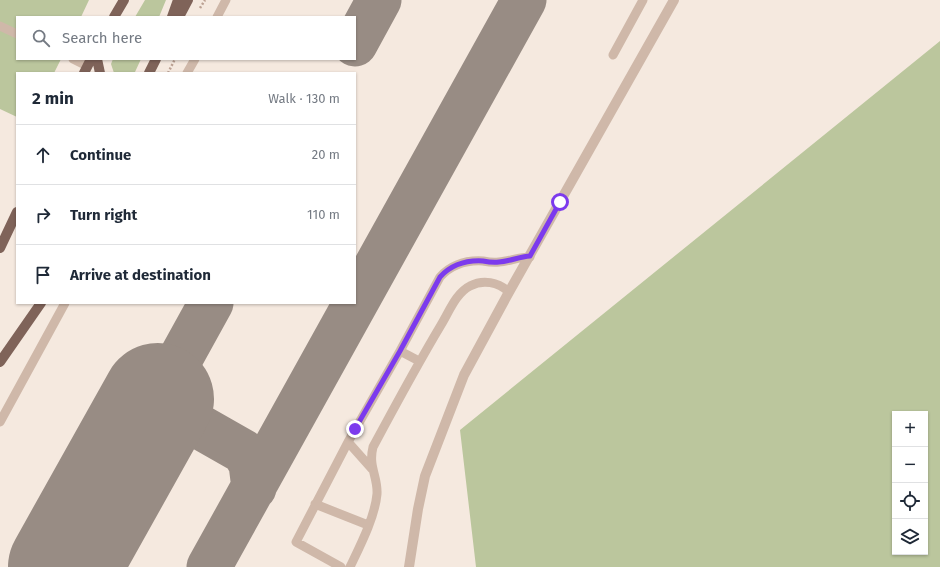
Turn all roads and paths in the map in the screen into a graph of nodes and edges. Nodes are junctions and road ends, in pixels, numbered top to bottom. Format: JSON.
{"nodes":[{"id":1,"x":124,"y":0,"type":"edge"},
{"id":2,"x":178,"y":0,"type":"edge"},
{"id":3,"x":188,"y":0,"type":"edge"},
{"id":4,"x":226,"y":0,"type":"edge"},
{"id":5,"x":643,"y":0,"type":"edge"},
{"id":6,"x":674,"y":0,"type":"edge"},
{"id":7,"x":115,"y":16,"type":"edge"},
{"id":8,"x":172,"y":16,"type":"edge"},
{"id":9,"x":180,"y":16,"type":"edge"},
{"id":10,"x":218,"y":16,"type":"edge"},
{"id":11,"x":0,"y":26,"type":"edge"},
{"id":12,"x":16,"y":34,"type":"edge"},
{"id":13,"x":613,"y":55,"type":"dead end"},
{"id":14,"x":74,"y":60,"type":"edge"},
{"id":15,"x":97,"y":60,"type":"edge"},
{"id":16,"x":156,"y":60,"type":"edge"},
{"id":17,"x":174,"y":60,"type":"edge"},
{"id":18,"x":194,"y":60,"type":"edge"},
{"id":19,"x":87,"y":66,"type":"edge"},
{"id":20,"x":100,"y":72,"type":"edge"},
{"id":21,"x":150,"y":72,"type":"edge"},
{"id":22,"x":168,"y":72,"type":"edge"},
{"id":23,"x":188,"y":72,"type":"edge"},
{"id":24,"x":16,"y":214,"type":"edge"},
{"id":25,"x":0,"y":248,"type":"edge"},
{"id":26,"x":530,"y":256,"type":"junction"},
{"id":27,"x":509,"y":292,"type":"junction"},
{"id":28,"x":40,"y":304,"type":"edge"},
{"id":29,"x":64,"y":304,"type":"edge"},
{"id":30,"x":400,"y":351,"type":"junction"},
{"id":31,"x":419,"y":361,"type":"junction"},
{"id":32,"x":0,"y":362,"type":"edge"},
{"id":33,"x":0,"y":422,"type":"edge"},
{"id":34,"x":348,"y":442,"type":"junction"},
{"id":35,"x":372,"y":469,"type":"junction"},
{"id":36,"x":315,"y":504,"type":"junction"},
{"id":37,"x":368,"y":525,"type":"junction"},
{"id":38,"x":341,"y":567,"type":"edge"},
{"id":39,"x":350,"y":567,"type":"edge"},
{"id":40,"x":409,"y":567,"type":"edge"}],
"edges":[{"from":1,"to":7,"type":"main road"},
{"from":2,"to":8,"type":"main road"},
{"from":3,"to":9,"type":"main road"},
{"from":4,"to":10,"type":"lane"},
{"from":5,"to":13,"type":"lane"},
{"from":6,"to":26,"type":"street"},
{"from":11,"to":12,"type":"lane"},
{"from":14,"to":19,"type":"lane"},
{"from":15,"to":20,"type":"main road"},
{"from":16,"to":21,"type":"main road"},
{"from":17,"to":22,"type":"path"},
{"from":18,"to":23,"type":"lane"},
{"from":24,"to":25,"type":"main road"},
{"from":26,"to":27,"type":"street"},
{"from":26,"to":30,"type":"lane"},
{"from":27,"to":31,"type":"lane"},
{"from":27,"to":40,"type":"street"},
{"from":28,"to":32,"type":"main road"},
{"from":29,"to":33,"type":"lane"},
{"from":30,"to":31,"type":"lane"},
{"from":30,"to":34,"type":"lane"},
{"from":31,"to":35,"type":"lane"},
{"from":34,"to":35,"type":"lane"},
{"from":34,"to":36,"type":"lane"},
{"from":35,"to":37,"type":"lane"},
{"from":36,"to":37,"type":"lane"},
{"from":36,"to":38,"type":"lane"},
{"from":37,"to":39,"type":"lane"}]}
